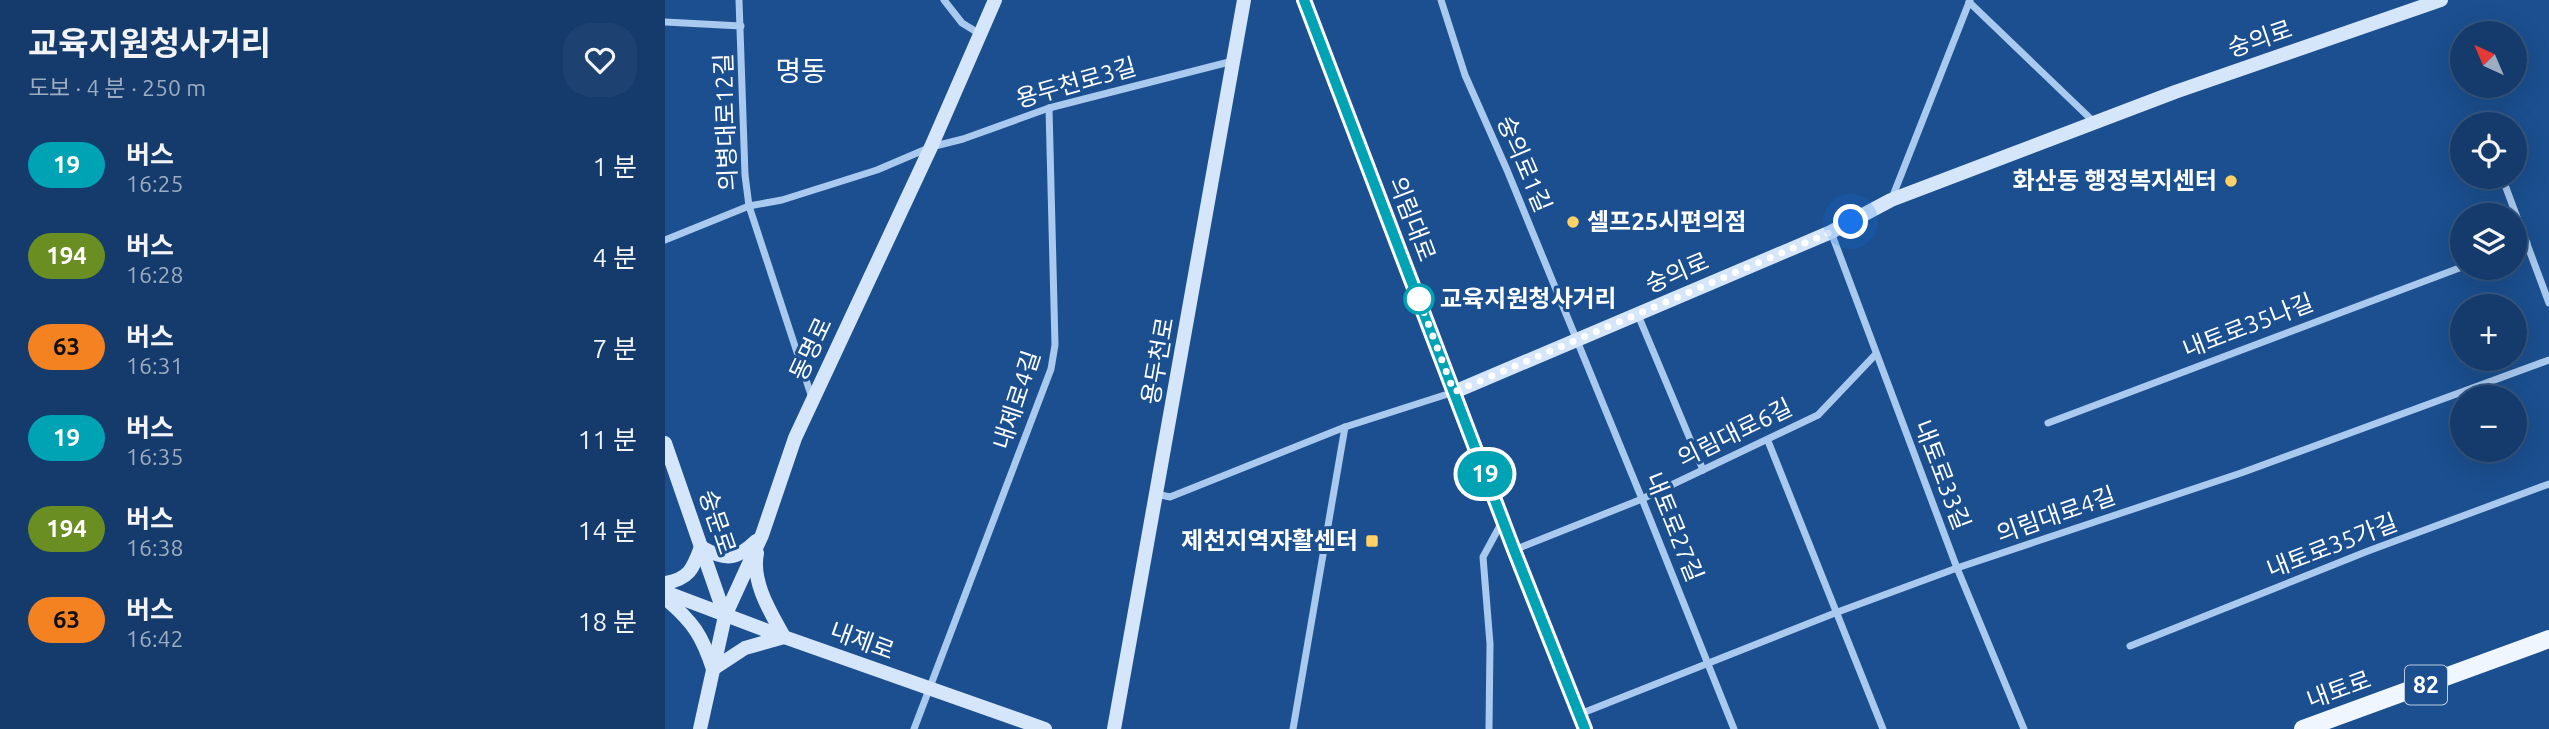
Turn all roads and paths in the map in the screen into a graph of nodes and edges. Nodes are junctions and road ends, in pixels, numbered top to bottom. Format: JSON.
{"nodes":[{"id":1,"x":739,"y":0,"type":"edge"},
{"id":2,"x":944,"y":0,"type":"edge"},
{"id":3,"x":995,"y":0,"type":"edge"},
{"id":4,"x":1244,"y":0,"type":"edge"},
{"id":5,"x":1304,"y":0,"type":"edge"},
{"id":6,"x":1441,"y":0,"type":"edge"},
{"id":7,"x":2441,"y":0,"type":"edge"},
{"id":8,"x":1970,"y":1,"type":"edge"},
{"id":9,"x":665,"y":22,"type":"edge"},
{"id":10,"x":741,"y":26,"type":"junction"},
{"id":11,"x":980,"y":34,"type":"junction"},
{"id":12,"x":1233,"y":61,"type":"junction"},
{"id":13,"x":1049,"y":108,"type":"junction"},
{"id":14,"x":2095,"y":124,"type":"junction"},
{"id":15,"x":931,"y":147,"type":"junction"},
{"id":16,"x":1891,"y":200,"type":"junction"},
{"id":17,"x":749,"y":206,"type":"junction"},
{"id":18,"x":1831,"y":232,"type":"junction"},
{"id":19,"x":665,"y":240,"type":"edge"},
{"id":20,"x":2527,"y":243,"type":"edge"},
{"id":21,"x":2450,"y":272,"type":"edge"},
{"id":22,"x":2549,"y":303,"type":"edge"},
{"id":23,"x":1638,"y":315,"type":"junction"},
{"id":24,"x":1576,"y":341,"type":"junction"},
{"id":25,"x":1875,"y":355,"type":"junction"},
{"id":26,"x":2549,"y":360,"type":"edge"},
{"id":27,"x":1454,"y":392,"type":"junction"},
{"id":28,"x":813,"y":400,"type":"junction"},
{"id":29,"x":2048,"y":423,"type":"dead end"},
{"id":30,"x":1345,"y":427,"type":"junction"},
{"id":31,"x":1768,"y":440,"type":"junction"},
{"id":32,"x":665,"y":443,"type":"edge"},
{"id":33,"x":1703,"y":470,"type":"junction"},
{"id":34,"x":2549,"y":485,"type":"edge"},
{"id":35,"x":1155,"y":494,"type":"junction"},
{"id":36,"x":1642,"y":499,"type":"junction"},
{"id":37,"x":1503,"y":520,"type":"junction"},
{"id":38,"x":762,"y":536,"type":"junction"},
{"id":39,"x":701,"y":548,"type":"junction"},
{"id":40,"x":1514,"y":550,"type":"junction"},
{"id":41,"x":1957,"y":568,"type":"junction"},
{"id":42,"x":665,"y":583,"type":"edge"},
{"id":43,"x":665,"y":592,"type":"edge"},
{"id":44,"x":665,"y":598,"type":"edge"},
{"id":45,"x":1835,"y":613,"type":"junction"},
{"id":46,"x":725,"y":616,"type":"junction"},
{"id":47,"x":784,"y":637,"type":"junction"},
{"id":48,"x":2549,"y":639,"type":"edge"},
{"id":49,"x":2130,"y":646,"type":"dead end"},
{"id":50,"x":1708,"y":664,"type":"junction"},
{"id":51,"x":713,"y":669,"type":"junction"},
{"id":52,"x":931,"y":689,"type":"junction"},
{"id":53,"x":1579,"y":715,"type":"junction"},
{"id":54,"x":700,"y":729,"type":"edge"},
{"id":55,"x":914,"y":729,"type":"edge"},
{"id":56,"x":1045,"y":729,"type":"edge"},
{"id":57,"x":1114,"y":729,"type":"edge"},
{"id":58,"x":1293,"y":729,"type":"edge"},
{"id":59,"x":1489,"y":729,"type":"edge"},
{"id":60,"x":1585,"y":729,"type":"edge"},
{"id":61,"x":1734,"y":729,"type":"edge"},
{"id":62,"x":1883,"y":729,"type":"edge"},
{"id":63,"x":2024,"y":729,"type":"edge"},
{"id":64,"x":2303,"y":729,"type":"edge"}],
"edges":[{"from":1,"to":10,"type":"street","name":"의병대로12길"},
{"from":2,"to":11,"type":"street"},
{"from":3,"to":11,"type":"street","name":"동명로"},
{"from":4,"to":12,"type":"street","name":"용두천로"},
{"from":5,"to":27,"type":"street","name":"의림대로"},
{"from":6,"to":24,"type":"street","name":"숭의로1길"},
{"from":7,"to":14,"type":"street","name":"숭의로"},
{"from":8,"to":14,"type":"street"},
{"from":8,"to":16,"type":"street"},
{"from":9,"to":10,"type":"street"},
{"from":10,"to":17,"type":"street","name":"의병대로12길"},
{"from":11,"to":15,"type":"street","name":"동명로"},
{"from":12,"to":13,"type":"street","name":"용두천로3길"},
{"from":12,"to":35,"type":"street","name":"용두천로"},
{"from":13,"to":15,"type":"street","name":"용두천로3길"},
{"from":13,"to":52,"type":"street","name":"내제로4길"},
{"from":14,"to":16,"type":"street","name":"숭의로"},
{"from":15,"to":17,"type":"street","name":"용두천로3길"},
{"from":15,"to":28,"type":"street","name":"동명로"},
{"from":16,"to":18,"type":"street","name":"숭의로"},
{"from":17,"to":19,"type":"street","name":"용두천로3길"},
{"from":17,"to":28,"type":"street","name":"의병대로12길"},
{"from":18,"to":23,"type":"street","name":"숭의로"},
{"from":18,"to":25,"type":"street","name":"내토로33길"},
{"from":20,"to":22,"type":"street"},
{"from":21,"to":29,"type":"street","name":"내토로35나길"},
{"from":23,"to":24,"type":"street","name":"숭의로"},
{"from":23,"to":33,"type":"street"},
{"from":24,"to":27,"type":"street","name":"숭의로"},
{"from":24,"to":36,"type":"street","name":"내토로27길"},
{"from":25,"to":31,"type":"street","name":"의림대로6길"},
{"from":25,"to":41,"type":"street","name":"내토로33길"},
{"from":26,"to":41,"type":"street","name":"의림대로4길"},
{"from":27,"to":30,"type":"street","name":"숭의로"},
{"from":27,"to":37,"type":"street","name":"의림대로"},
{"from":28,"to":38,"type":"street","name":"동명로"},
{"from":30,"to":35,"type":"street","name":"숭의로"},
{"from":30,"to":58,"type":"street"},
{"from":31,"to":33,"type":"street","name":"의림대로6길"},
{"from":31,"to":45,"type":"street"},
{"from":32,"to":39,"type":"street","name":"숭문로"},
{"from":33,"to":36,"type":"street","name":"의림대로6길"},
{"from":34,"to":49,"type":"street","name":"내토로35가길"},
{"from":35,"to":57,"type":"street","name":"용두천로"},
{"from":36,"to":40,"type":"street","name":"의림대로6길"},
{"from":36,"to":50,"type":"street","name":"내토로27길"},
{"from":37,"to":40,"type":"street","name":"의림대로"},
{"from":37,"to":59,"type":"street"},
{"from":38,"to":39,"type":"street"},
{"from":38,"to":46,"type":"street","name":"동명로"},
{"from":38,"to":47,"type":"street"},
{"from":39,"to":42,"type":"street"},
{"from":39,"to":46,"type":"street","name":"숭문로"},
{"from":40,"to":53,"type":"street","name":"의림대로"},
{"from":41,"to":45,"type":"street","name":"의림대로4길"},
{"from":41,"to":63,"type":"street","name":"내토로33길"},
{"from":43,"to":46,"type":"street","name":"내제로"},
{"from":44,"to":51,"type":"street"},
{"from":45,"to":50,"type":"street","name":"의림대로4길"},
{"from":45,"to":62,"type":"street"},
{"from":46,"to":47,"type":"street","name":"내제로"},
{"from":46,"to":51,"type":"street","name":"동명로"},
{"from":47,"to":51,"type":"street"},
{"from":47,"to":52,"type":"street","name":"내제로"},
{"from":48,"to":64,"type":"main road","name":"내토로","number":"82"},
{"from":50,"to":53,"type":"street","name":"의림대로4길"},
{"from":50,"to":61,"type":"street","name":"내토로27길"},
{"from":51,"to":54,"type":"street","name":"동명로"},
{"from":52,"to":55,"type":"street","name":"내제로4길"},
{"from":52,"to":56,"type":"street","name":"내제로"},
{"from":53,"to":60,"type":"street","name":"의림대로"}]}
